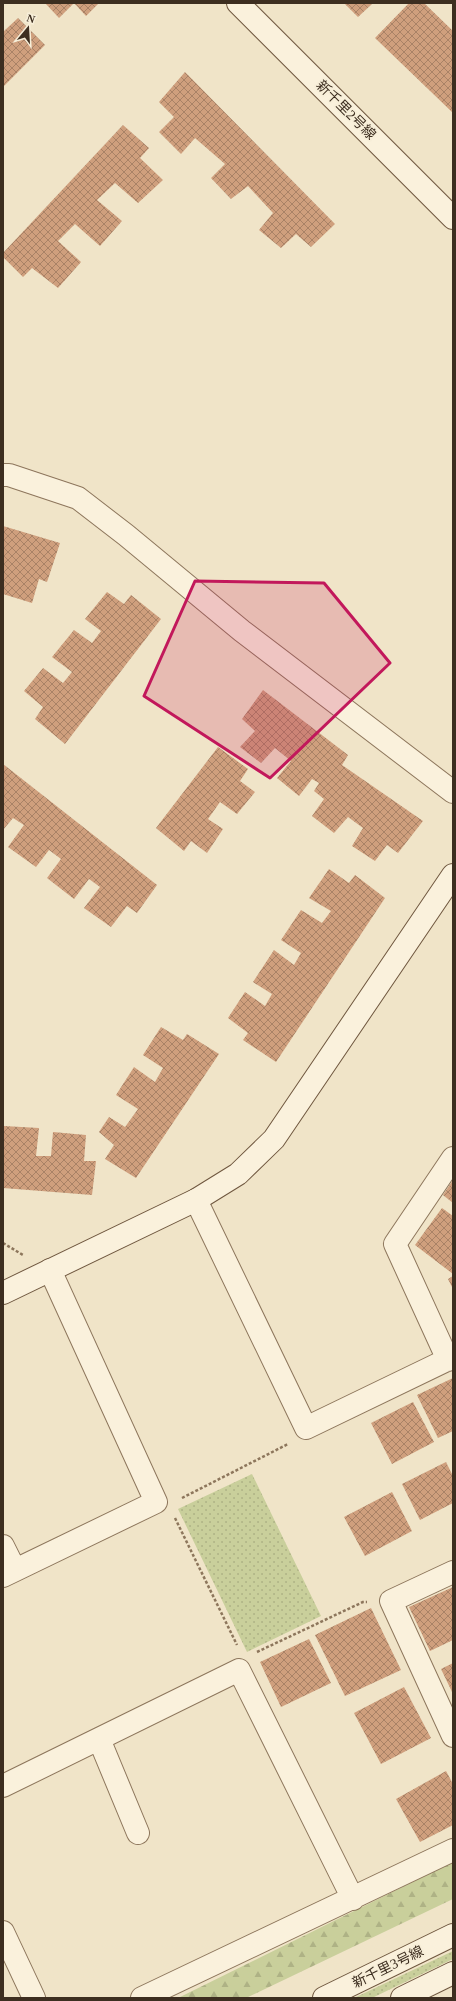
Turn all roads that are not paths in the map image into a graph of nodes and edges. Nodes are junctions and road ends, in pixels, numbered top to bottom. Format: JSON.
{"nodes":[{"id":1,"x":238,"y":3,"type":"edge"},
{"id":2,"x":453,"y":218,"type":"edge"},
{"id":3,"x":3,"y":475,"type":"edge"},
{"id":4,"x":453,"y":792,"type":"edge"},
{"id":5,"x":453,"y":875,"type":"edge"},
{"id":6,"x":453,"y":1158,"type":"edge"},
{"id":7,"x":196,"y":1200,"type":"junction"},
{"id":8,"x":50,"y":1270,"type":"junction"},
{"id":9,"x":3,"y":1293,"type":"edge"},
{"id":10,"x":450,"y":1359,"type":"edge"},
{"id":11,"x":3,"y":1546,"type":"edge"},
{"id":12,"x":453,"y":1572,"type":"edge"},
{"id":13,"x":9,"y":1573,"type":"edge"},
{"id":14,"x":453,"y":1736,"type":"edge"},
{"id":15,"x":99,"y":1739,"type":"junction"},
{"id":16,"x":3,"y":1786,"type":"edge"},
{"id":17,"x":138,"y":1833,"type":"dead end"},
{"id":18,"x":453,"y":1850,"type":"edge"},
{"id":19,"x":353,"y":1899,"type":"junction"},
{"id":20,"x":3,"y":1932,"type":"edge"},
{"id":21,"x":453,"y":1935,"type":"edge"},
{"id":22,"x":453,"y":1974,"type":"edge"},
{"id":23,"x":34,"y":1998,"type":"edge"},
{"id":24,"x":142,"y":1998,"type":"edge"},
{"id":25,"x":324,"y":1998,"type":"edge"},
{"id":26,"x":402,"y":1998,"type":"edge"}],
"edges":[{"from":1,"to":2,"type":"street","name":"新千里2号線"},
{"from":3,"to":4,"type":"street"},
{"from":5,"to":7,"type":"street"},
{"from":6,"to":10,"type":"street"},
{"from":7,"to":8,"type":"street"},
{"from":7,"to":10,"type":"street"},
{"from":8,"to":9,"type":"street"},
{"from":8,"to":13,"type":"street"},
{"from":11,"to":13,"type":"street"},
{"from":12,"to":14,"type":"street"},
{"from":15,"to":16,"type":"street"},
{"from":15,"to":17,"type":"street"},
{"from":15,"to":19,"type":"street"},
{"from":18,"to":19,"type":"street"},
{"from":19,"to":24,"type":"street"},
{"from":20,"to":23,"type":"street"},
{"from":21,"to":25,"type":"street","name":"新千里3号線"},
{"from":22,"to":26,"type":"street"}]}
